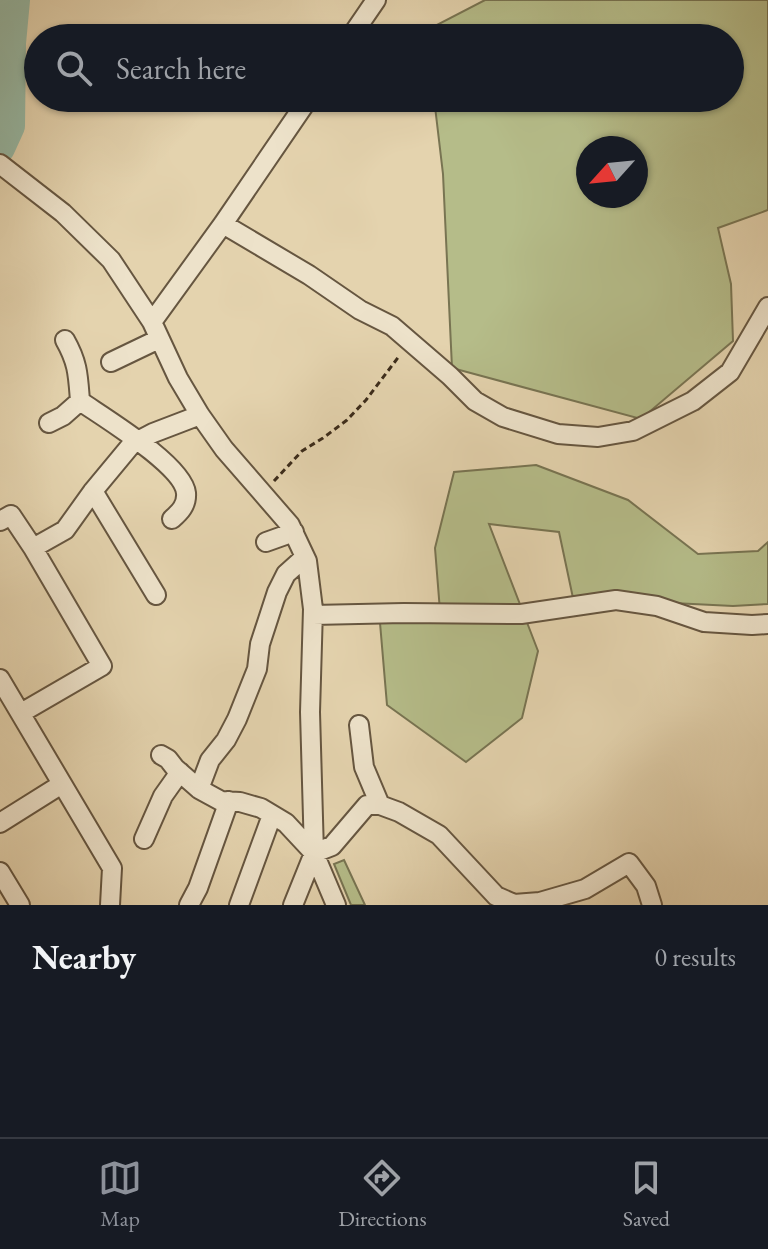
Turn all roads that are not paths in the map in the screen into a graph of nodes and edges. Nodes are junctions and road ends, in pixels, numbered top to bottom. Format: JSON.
{"nodes":[{"id":1,"x":376,"y":0,"type":"edge"},
{"id":2,"x":360,"y":24,"type":"edge"},
{"id":3,"x":299,"y":112,"type":"edge"},
{"id":4,"x":0,"y":164,"type":"edge"},
{"id":5,"x":223,"y":224,"type":"junction"},
{"id":6,"x":768,"y":307,"type":"edge"},
{"id":7,"x":156,"y":330,"type":"junction"},
{"id":8,"x":65,"y":340,"type":"dead end"},
{"id":9,"x":111,"y":362,"type":"dead end"},
{"id":10,"x":80,"y":401,"type":"junction"},
{"id":11,"x":200,"y":415,"type":"junction"},
{"id":12,"x":49,"y":423,"type":"dead end"},
{"id":13,"x":139,"y":441,"type":"junction"},
{"id":14,"x":93,"y":491,"type":"junction"},
{"id":15,"x":172,"y":519,"type":"dead end"},
{"id":16,"x":0,"y":521,"type":"edge"},
{"id":17,"x":294,"y":532,"type":"junction"},
{"id":18,"x":266,"y":542,"type":"dead end"},
{"id":19,"x":33,"y":548,"type":"junction"},
{"id":20,"x":305,"y":557,"type":"junction"},
{"id":21,"x":156,"y":595,"type":"dead end"},
{"id":22,"x":313,"y":615,"type":"junction"},
{"id":23,"x":768,"y":624,"type":"edge"},
{"id":24,"x":0,"y":679,"type":"edge"},
{"id":25,"x":21,"y":713,"type":"junction"},
{"id":26,"x":359,"y":725,"type":"dead end"},
{"id":27,"x":161,"y":755,"type":"dead end"},
{"id":28,"x":180,"y":772,"type":"junction"},
{"id":29,"x":62,"y":784,"type":"junction"},
{"id":30,"x":199,"y":789,"type":"junction"},
{"id":31,"x":229,"y":801,"type":"junction"},
{"id":32,"x":380,"y":805,"type":"junction"},
{"id":33,"x":272,"y":815,"type":"junction"},
{"id":34,"x":0,"y":823,"type":"edge"},
{"id":35,"x":144,"y":839,"type":"dead end"},
{"id":36,"x":314,"y":853,"type":"junction"},
{"id":37,"x":0,"y":872,"type":"edge"},
{"id":38,"x":20,"y":905,"type":"edge"},
{"id":39,"x":110,"y":905,"type":"edge"},
{"id":40,"x":189,"y":905,"type":"edge"},
{"id":41,"x":239,"y":905,"type":"edge"},
{"id":42,"x":293,"y":905,"type":"edge"},
{"id":43,"x":336,"y":905,"type":"edge"},
{"id":44,"x":652,"y":905,"type":"edge"}],
"edges":[{"from":1,"to":2,"type":"street"},
{"from":3,"to":5,"type":"street"},
{"from":4,"to":7,"type":"street"},
{"from":5,"to":6,"type":"street"},
{"from":5,"to":7,"type":"street"},
{"from":7,"to":9,"type":"street"},
{"from":7,"to":11,"type":"street"},
{"from":8,"to":10,"type":"street"},
{"from":10,"to":12,"type":"street"},
{"from":10,"to":13,"type":"street"},
{"from":11,"to":13,"type":"street"},
{"from":11,"to":17,"type":"street"},
{"from":13,"to":14,"type":"street"},
{"from":13,"to":15,"type":"street"},
{"from":14,"to":19,"type":"street"},
{"from":14,"to":21,"type":"street"},
{"from":16,"to":19,"type":"street"},
{"from":17,"to":18,"type":"street"},
{"from":17,"to":20,"type":"street"},
{"from":19,"to":25,"type":"street"},
{"from":20,"to":22,"type":"street"},
{"from":20,"to":30,"type":"street"},
{"from":22,"to":23,"type":"street"},
{"from":22,"to":36,"type":"street"},
{"from":24,"to":25,"type":"street"},
{"from":25,"to":29,"type":"street"},
{"from":26,"to":32,"type":"street"},
{"from":27,"to":28,"type":"street"},
{"from":28,"to":30,"type":"street"},
{"from":28,"to":35,"type":"street"},
{"from":29,"to":34,"type":"street"},
{"from":29,"to":39,"type":"street"},
{"from":30,"to":31,"type":"street"},
{"from":31,"to":33,"type":"street"},
{"from":31,"to":40,"type":"street"},
{"from":32,"to":36,"type":"street"},
{"from":32,"to":44,"type":"street"},
{"from":33,"to":36,"type":"street"},
{"from":33,"to":41,"type":"street"},
{"from":36,"to":42,"type":"street"},
{"from":36,"to":43,"type":"street"},
{"from":37,"to":38,"type":"street"}]}
